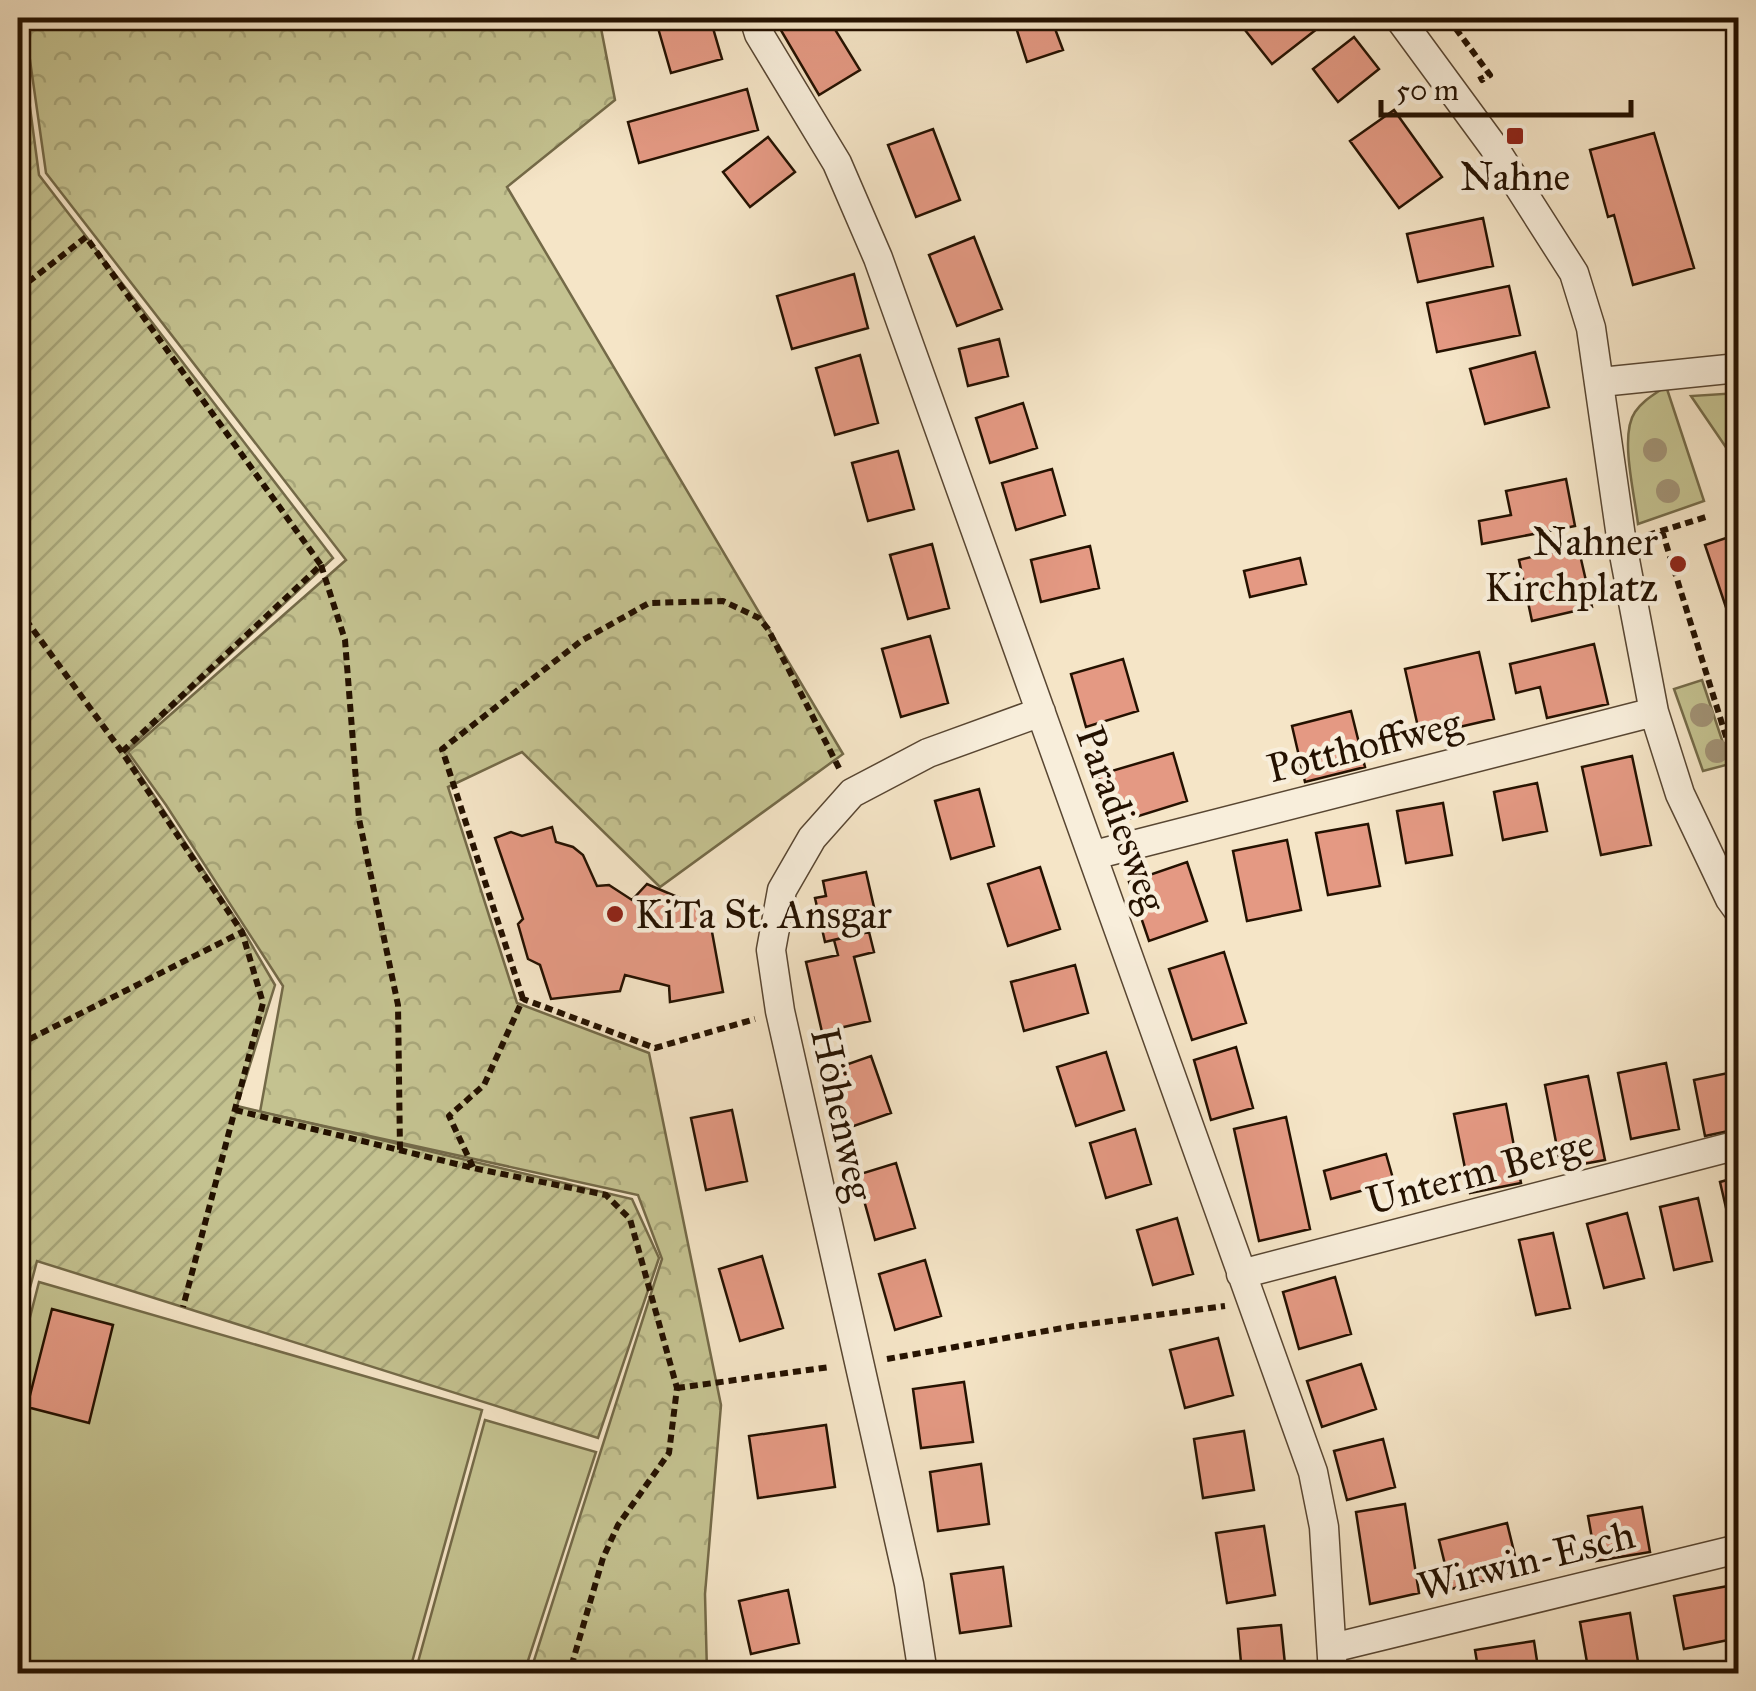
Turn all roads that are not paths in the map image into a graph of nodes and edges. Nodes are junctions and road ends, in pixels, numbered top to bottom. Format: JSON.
{"nodes":[{"id":1,"x":754,"y":18,"type":"edge"},
{"id":2,"x":1399,"y":18,"type":"edge"},
{"id":3,"x":1738,"y":368,"type":"edge"},
{"id":4,"x":1601,"y":382,"type":"junction"},
{"id":5,"x":1041,"y":712,"type":"junction"},
{"id":6,"x":1654,"y":712,"type":"junction"},
{"id":7,"x":1094,"y":855,"type":"junction"},
{"id":8,"x":1738,"y":910,"type":"edge"},
{"id":9,"x":1738,"y":1145,"type":"edge"},
{"id":10,"x":1241,"y":1274,"type":"junction"},
{"id":11,"x":1738,"y":1549,"type":"edge"},
{"id":12,"x":1333,"y":1661,"type":"edge"},
{"id":13,"x":922,"y":1674,"type":"edge"}],
"edges":[{"from":1,"to":5,"type":"street","name":"Paradiesweg"},
{"from":2,"to":4,"type":"street"},
{"from":3,"to":4,"type":"street"},
{"from":4,"to":6,"type":"street"},
{"from":5,"to":7,"type":"street","name":"Paradiesweg"},
{"from":5,"to":13,"type":"street","name":"Höhenweg"},
{"from":6,"to":7,"type":"street","name":"Potthoffweg"},
{"from":6,"to":8,"type":"street"},
{"from":7,"to":10,"type":"street","name":"Paradiesweg"},
{"from":9,"to":10,"type":"street","name":"Unterm Berge"},
{"from":10,"to":12,"type":"street","name":"Paradiesweg"},
{"from":11,"to":12,"type":"street","name":"Wirwin-Esch"}]}
